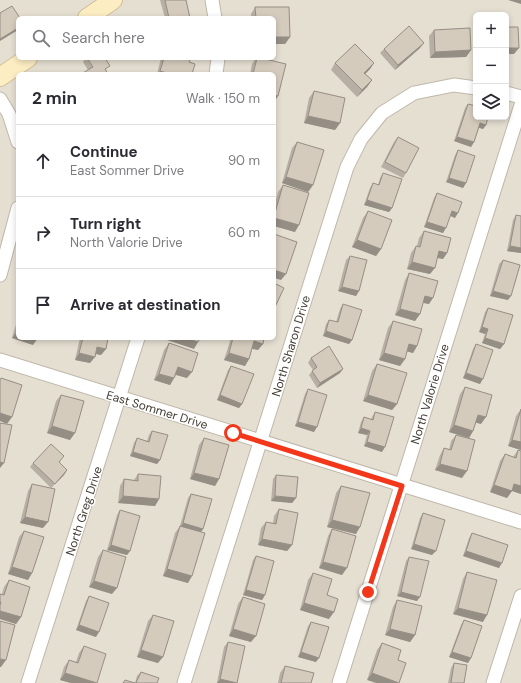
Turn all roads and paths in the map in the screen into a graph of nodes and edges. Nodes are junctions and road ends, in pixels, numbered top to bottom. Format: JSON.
{"nodes":[{"id":1,"x":113,"y":0,"type":"edge"},
{"id":2,"x":212,"y":0,"type":"edge"},
{"id":3,"x":90,"y":16,"type":"edge"},
{"id":4,"x":215,"y":16,"type":"edge"},
{"id":5,"x":25,"y":60,"type":"edge"},
{"id":6,"x":218,"y":60,"type":"edge"},
{"id":7,"x":216,"y":72,"type":"edge"},
{"id":8,"x":0,"y":77,"type":"edge"},
{"id":9,"x":473,"y":88,"type":"edge"},
{"id":10,"x":509,"y":94,"type":"edge"},
{"id":11,"x":521,"y":97,"type":"edge"},
{"id":12,"x":0,"y":99,"type":"edge"},
{"id":13,"x":521,"y":106,"type":"edge"},
{"id":14,"x":16,"y":136,"type":"edge"},
{"id":15,"x":16,"y":215,"type":"edge"},
{"id":16,"x":0,"y":275,"type":"edge"},
{"id":17,"x":137,"y":340,"type":"edge"},
{"id":18,"x":0,"y":360,"type":"edge"},
{"id":19,"x":120,"y":398,"type":"junction"},
{"id":20,"x":261,"y":442,"type":"junction"},
{"id":21,"x":402,"y":486,"type":"junction"},
{"id":22,"x":521,"y":522,"type":"edge"},
{"id":23,"x":521,"y":596,"type":"edge"},
{"id":24,"x":28,"y":683,"type":"edge"},
{"id":25,"x":184,"y":683,"type":"edge"},
{"id":26,"x":339,"y":683,"type":"edge"},
{"id":27,"x":493,"y":683,"type":"edge"}],
"edges":[{"from":1,"to":3,"type":"main road"},
{"from":2,"to":4,"type":"street"},
{"from":5,"to":8,"type":"main road"},
{"from":6,"to":7,"type":"street"},
{"from":9,"to":20,"type":"street","name":"North Sharon Drive"},
{"from":10,"to":11,"type":"street"},
{"from":12,"to":14,"type":"street"},
{"from":13,"to":21,"type":"street","name":"North Valorie Drive"},
{"from":15,"to":16,"type":"street"},
{"from":17,"to":19,"type":"street","name":"North Greg Drive"},
{"from":18,"to":19,"type":"street","name":"East Sommer Drive"},
{"from":19,"to":20,"type":"street","name":"East Sommer Drive"},
{"from":19,"to":24,"type":"street","name":"North Greg Drive"},
{"from":20,"to":21,"type":"street","name":"East Sommer Drive"},
{"from":20,"to":25,"type":"street","name":"North Sharon Drive"},
{"from":21,"to":22,"type":"street","name":"East Sommer Drive"},
{"from":21,"to":26,"type":"street","name":"North Valorie Drive"},
{"from":23,"to":27,"type":"street"}]}
